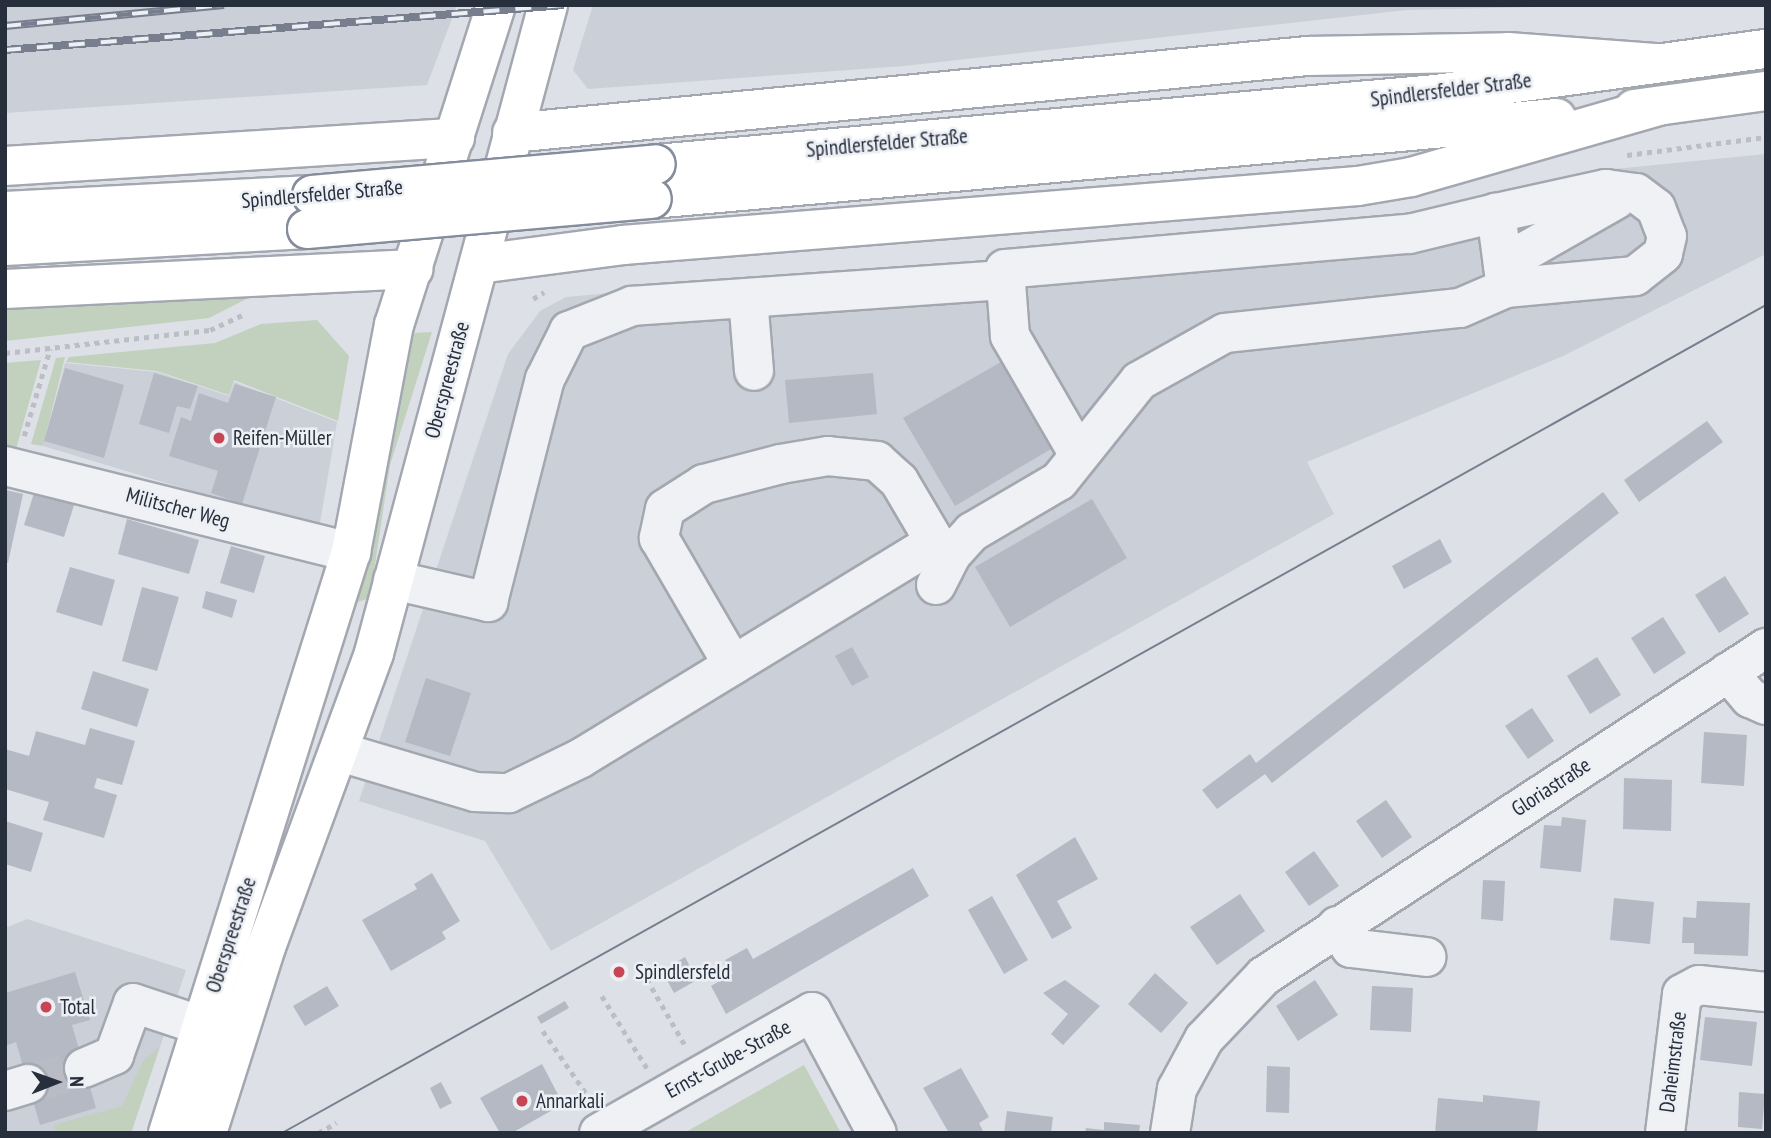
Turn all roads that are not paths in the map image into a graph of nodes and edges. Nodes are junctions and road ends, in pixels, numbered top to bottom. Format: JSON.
{"nodes":[{"id":1,"x":496,"y":5,"type":"edge"},
{"id":2,"x":548,"y":5,"type":"edge"},
{"id":3,"x":1766,"y":49,"type":"edge"},
{"id":4,"x":1655,"y":63,"type":"junction"},
{"id":5,"x":1766,"y":91,"type":"edge"},
{"id":6,"x":1658,"y":106,"type":"junction"},
{"id":7,"x":512,"y":133,"type":"junction"},
{"id":8,"x":455,"y":138,"type":"junction"},
{"id":9,"x":5,"y":166,"type":"edge"},
{"id":10,"x":654,"y":182,"type":"junction"},
{"id":11,"x":1636,"y":193,"type":"junction"},
{"id":12,"x":5,"y":211,"type":"edge"},
{"id":13,"x":309,"y":212,"type":"junction"},
{"id":14,"x":1496,"y":213,"type":"junction"},
{"id":15,"x":5,"y":246,"type":"edge"},
{"id":16,"x":479,"y":264,"type":"junction"},
{"id":17,"x":414,"y":269,"type":"junction"},
{"id":18,"x":1504,"y":276,"type":"junction"},
{"id":19,"x":1006,"y":280,"type":"junction"},
{"id":20,"x":5,"y":289,"type":"edge"},
{"id":21,"x":748,"y":298,"type":"junction"},
{"id":22,"x":754,"y":371,"type":"dead end"},
{"id":23,"x":1079,"y":455,"type":"junction"},
{"id":24,"x":10,"y":467,"type":"edge"},
{"id":25,"x":351,"y":552,"type":"junction"},
{"id":26,"x":393,"y":580,"type":"junction"},
{"id":27,"x":936,"y":585,"type":"dead end"},
{"id":28,"x":1766,"y":648,"type":"edge"},
{"id":29,"x":733,"y":665,"type":"junction"},
{"id":30,"x":1728,"y":672,"type":"junction"},
{"id":31,"x":1766,"y":705,"type":"edge"},
{"id":32,"x":294,"y":738,"type":"junction"},
{"id":33,"x":340,"y":752,"type":"junction"},
{"id":34,"x":1337,"y":926,"type":"junction"},
{"id":35,"x":1426,"y":957,"type":"dead end"},
{"id":36,"x":1766,"y":992,"type":"edge"},
{"id":37,"x":202,"y":1026,"type":"junction"},
{"id":38,"x":84,"y":1068,"type":"tunnel mouth"},
{"id":39,"x":168,"y":1133,"type":"edge"},
{"id":40,"x":207,"y":1133,"type":"edge"},
{"id":41,"x":599,"y":1133,"type":"edge"},
{"id":42,"x":877,"y":1133,"type":"edge"},
{"id":43,"x":1170,"y":1133,"type":"edge"},
{"id":44,"x":1665,"y":1133,"type":"edge"}],
"edges":[{"from":1,"to":8,"type":"main road","name":"Oberspreestraße"},
{"from":2,"to":7,"type":"main road","name":"Oberspreestraße"},
{"from":3,"to":4,"type":"main road","name":"Spindlersfelder Straße"},
{"from":4,"to":7,"type":"main road"},
{"from":4,"to":10,"type":"main road","name":"Spindlersfelder Straße"},
{"from":5,"to":6,"type":"main road","name":"Spindlersfelder Straße"},
{"from":6,"to":10,"type":"main road","name":"Spindlersfelder Straße"},
{"from":6,"to":16,"type":"main road"},
{"from":7,"to":8,"type":"main road"},
{"from":7,"to":16,"type":"main road","name":"Oberspreestraße"},
{"from":8,"to":9,"type":"main road"},
{"from":8,"to":17,"type":"main road","name":"Oberspreestraße"},
{"from":10,"to":13,"type":"main road","name":"Spindlersfelder Straße","bridge":true},
{"from":11,"to":14,"type":"street"},
{"from":11,"to":18,"type":"street"},
{"from":11,"to":18,"type":"street"},
{"from":12,"to":13,"type":"main road","name":"Spindlersfelder Straße"},
{"from":13,"to":15,"type":"main road","name":"Spindlersfelder Straße"},
{"from":14,"to":18,"type":"street"},
{"from":14,"to":19,"type":"street"},
{"from":16,"to":17,"type":"main road"},
{"from":16,"to":26,"type":"main road","name":"Oberspreestraße"},
{"from":17,"to":20,"type":"main road"},
{"from":17,"to":25,"type":"main road","name":"Oberspreestraße"},
{"from":18,"to":23,"type":"street"},
{"from":19,"to":21,"type":"street"},
{"from":19,"to":23,"type":"street"},
{"from":21,"to":22,"type":"street"},
{"from":21,"to":26,"type":"street"},
{"from":23,"to":27,"type":"street"},
{"from":24,"to":25,"type":"street","name":"Militscher Weg"},
{"from":25,"to":32,"type":"main road","name":"Oberspreestraße"},
{"from":26,"to":33,"type":"main road","name":"Oberspreestraße"},
{"from":28,"to":30,"type":"street","name":"Gloriastraße"},
{"from":29,"to":29,"type":"street"},
{"from":29,"to":33,"type":"street"},
{"from":30,"to":31,"type":"street"},
{"from":30,"to":34,"type":"street","name":"Gloriastraße"},
{"from":32,"to":33,"type":"main road"},
{"from":32,"to":37,"type":"main road","name":"Oberspreestraße"},
{"from":33,"to":40,"type":"main road","name":"Oberspreestraße"},
{"from":34,"to":35,"type":"street"},
{"from":34,"to":43,"type":"street","name":"Gloriastraße"},
{"from":36,"to":44,"type":"street","name":"Daheimstraße"},
{"from":37,"to":38,"type":"street"},
{"from":37,"to":39,"type":"main road","name":"Oberspreestraße"},
{"from":41,"to":42,"type":"street","name":"Ernst-Grube-Straße"}]}
